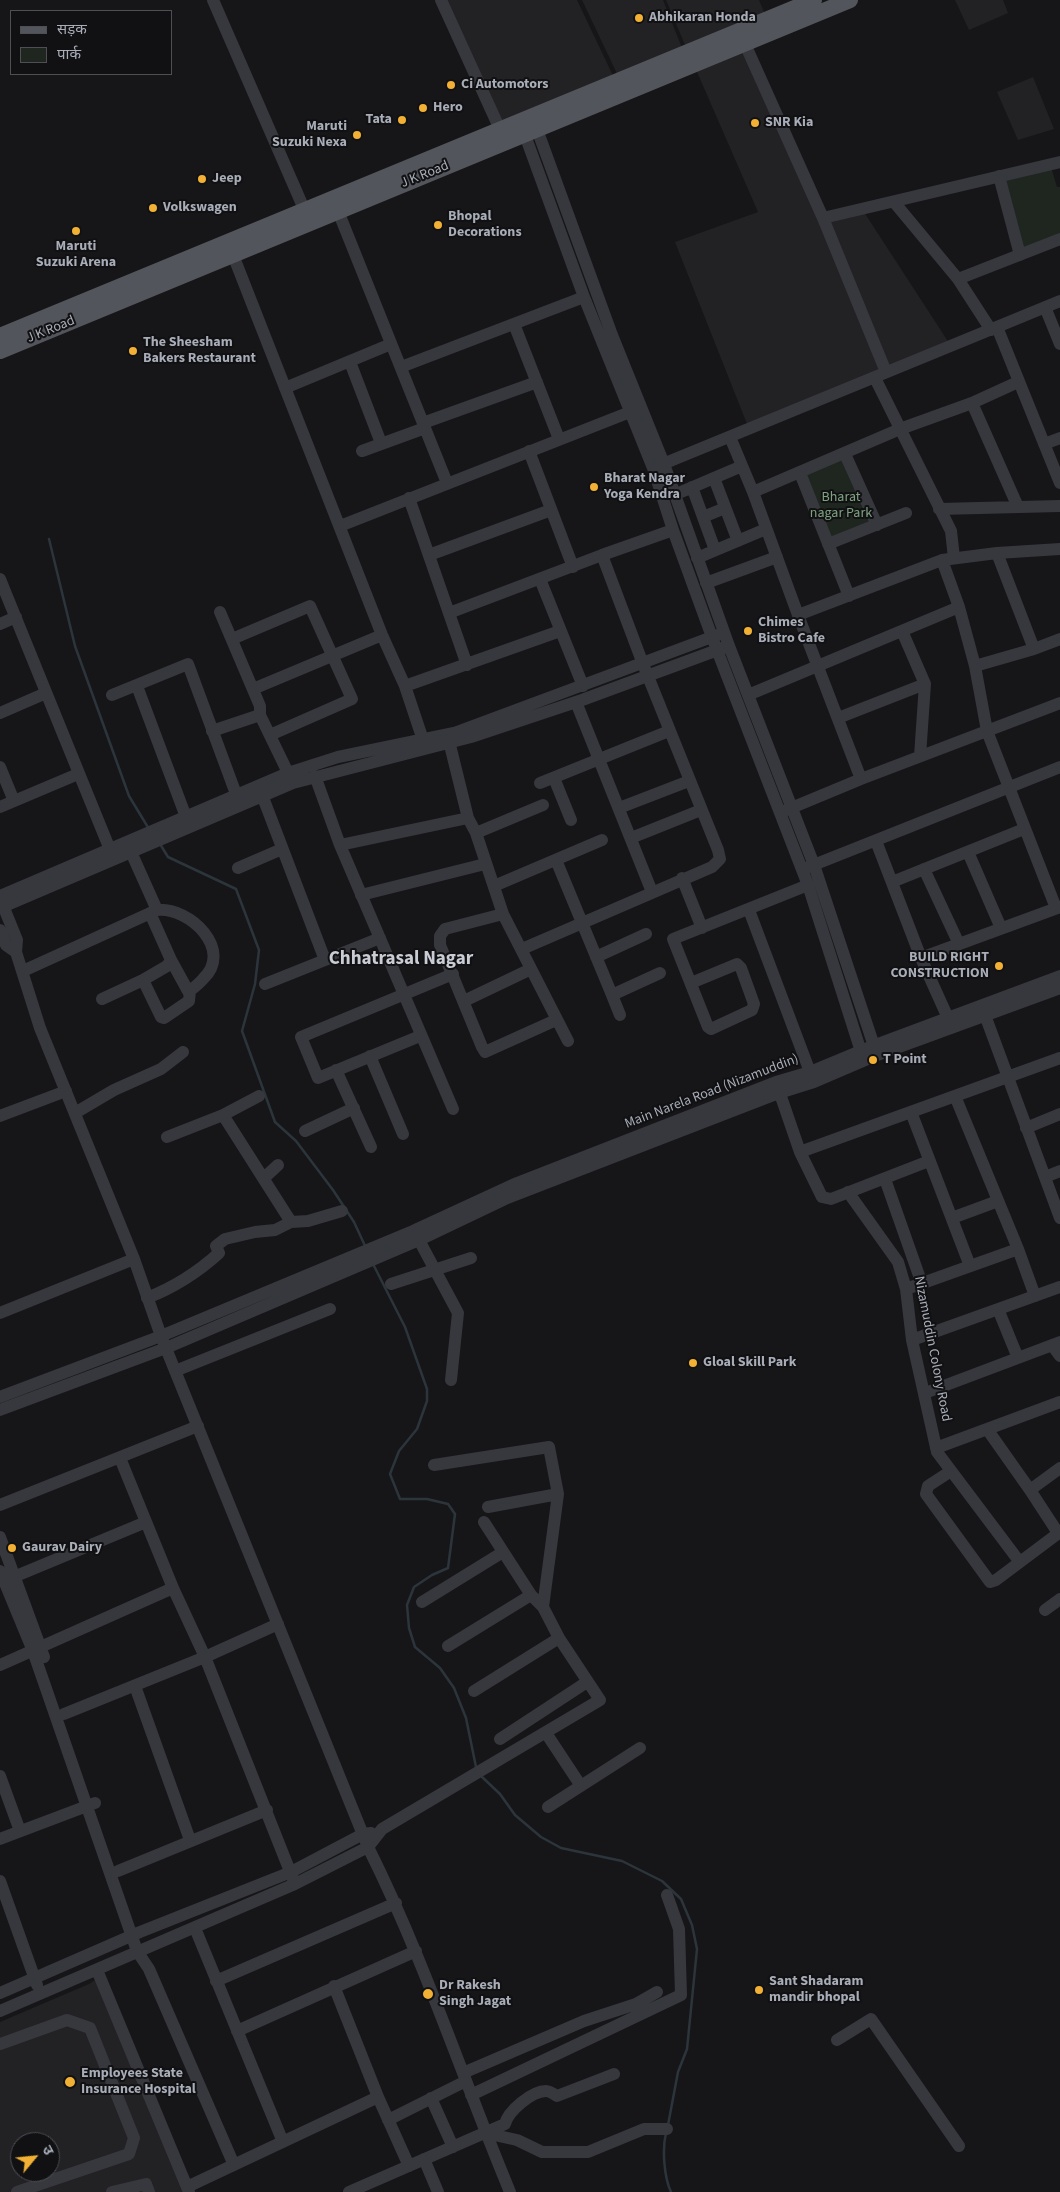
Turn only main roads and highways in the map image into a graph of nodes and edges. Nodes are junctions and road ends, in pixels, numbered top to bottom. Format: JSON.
{"nodes":[{"id":1,"x":814,"y":0,"type":"edge"},
{"id":2,"x":850,"y":0,"type":"edge"},
{"id":3,"x":737,"y":42,"type":"junction"},
{"id":4,"x":502,"y":136,"type":"junction"},
{"id":5,"x":307,"y":217,"type":"junction"},
{"id":6,"x":0,"y":336,"type":"edge"},
{"id":7,"x":0,"y":351,"type":"edge"}],
"edges":[{"from":1,"to":3,"type":"main road","name":"J K Road"},
{"from":2,"to":3,"type":"main road","name":"J K Road"},
{"from":3,"to":4,"type":"main road","name":"J K Road"},
{"from":4,"to":5,"type":"main road","name":"J K Road"},
{"from":4,"to":5,"type":"main road","name":"J K Road"},
{"from":5,"to":6,"type":"main road","name":"J K Road"},
{"from":5,"to":7,"type":"main road","name":"J K Road"}]}
